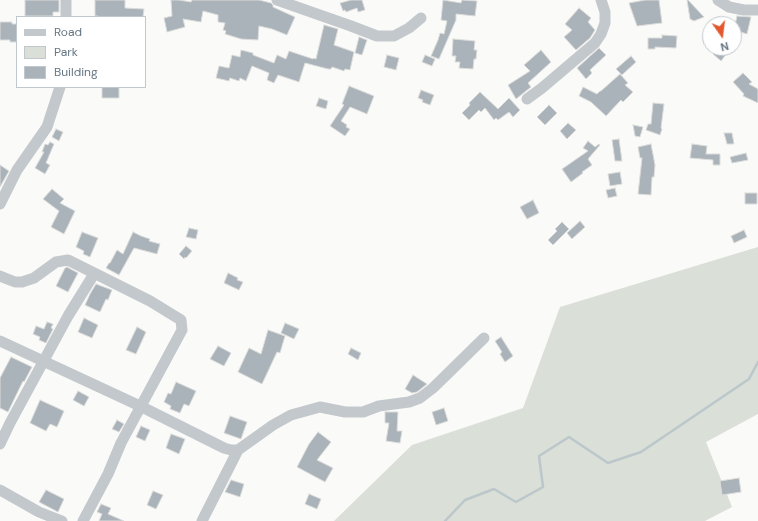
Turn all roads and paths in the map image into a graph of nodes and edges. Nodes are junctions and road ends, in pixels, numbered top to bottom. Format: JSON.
{"nodes":[{"id":1,"x":66,"y":0,"type":"edge"},
{"id":2,"x":277,"y":0,"type":"edge"},
{"id":3,"x":600,"y":0,"type":"edge"},
{"id":4,"x":718,"y":0,"type":"edge"},
{"id":5,"x":758,"y":10,"type":"edge"},
{"id":6,"x":66,"y":16,"type":"edge"},
{"id":7,"x":421,"y":18,"type":"dead end"},
{"id":8,"x":60,"y":88,"type":"edge"},
{"id":9,"x":527,"y":99,"type":"dead end"},
{"id":10,"x":0,"y":204,"type":"edge"},
{"id":11,"x":94,"y":274,"type":"junction"},
{"id":12,"x":0,"y":276,"type":"edge"},
{"id":13,"x":484,"y":338,"type":"dead end"},
{"id":14,"x":0,"y":341,"type":"edge"},
{"id":15,"x":44,"y":361,"type":"junction"},
{"id":16,"x":140,"y":406,"type":"junction"},
{"id":17,"x":0,"y":444,"type":"edge"},
{"id":18,"x":238,"y":450,"type":"junction"},
{"id":19,"x":0,"y":490,"type":"edge"},
{"id":20,"x":62,"y":521,"type":"edge"},
{"id":21,"x":84,"y":521,"type":"edge"},
{"id":22,"x":202,"y":521,"type":"edge"}],
"edges":[{"from":1,"to":6,"type":"street"},
{"from":2,"to":7,"type":"street"},
{"from":3,"to":9,"type":"street"},
{"from":4,"to":5,"type":"street"},
{"from":8,"to":10,"type":"street"},
{"from":11,"to":12,"type":"street"},
{"from":11,"to":15,"type":"street"},
{"from":11,"to":16,"type":"street"},
{"from":13,"to":18,"type":"street"},
{"from":14,"to":15,"type":"street"},
{"from":15,"to":16,"type":"street"},
{"from":15,"to":17,"type":"street"},
{"from":16,"to":18,"type":"street"},
{"from":16,"to":21,"type":"street"},
{"from":18,"to":22,"type":"street"},
{"from":19,"to":20,"type":"street"}]}
